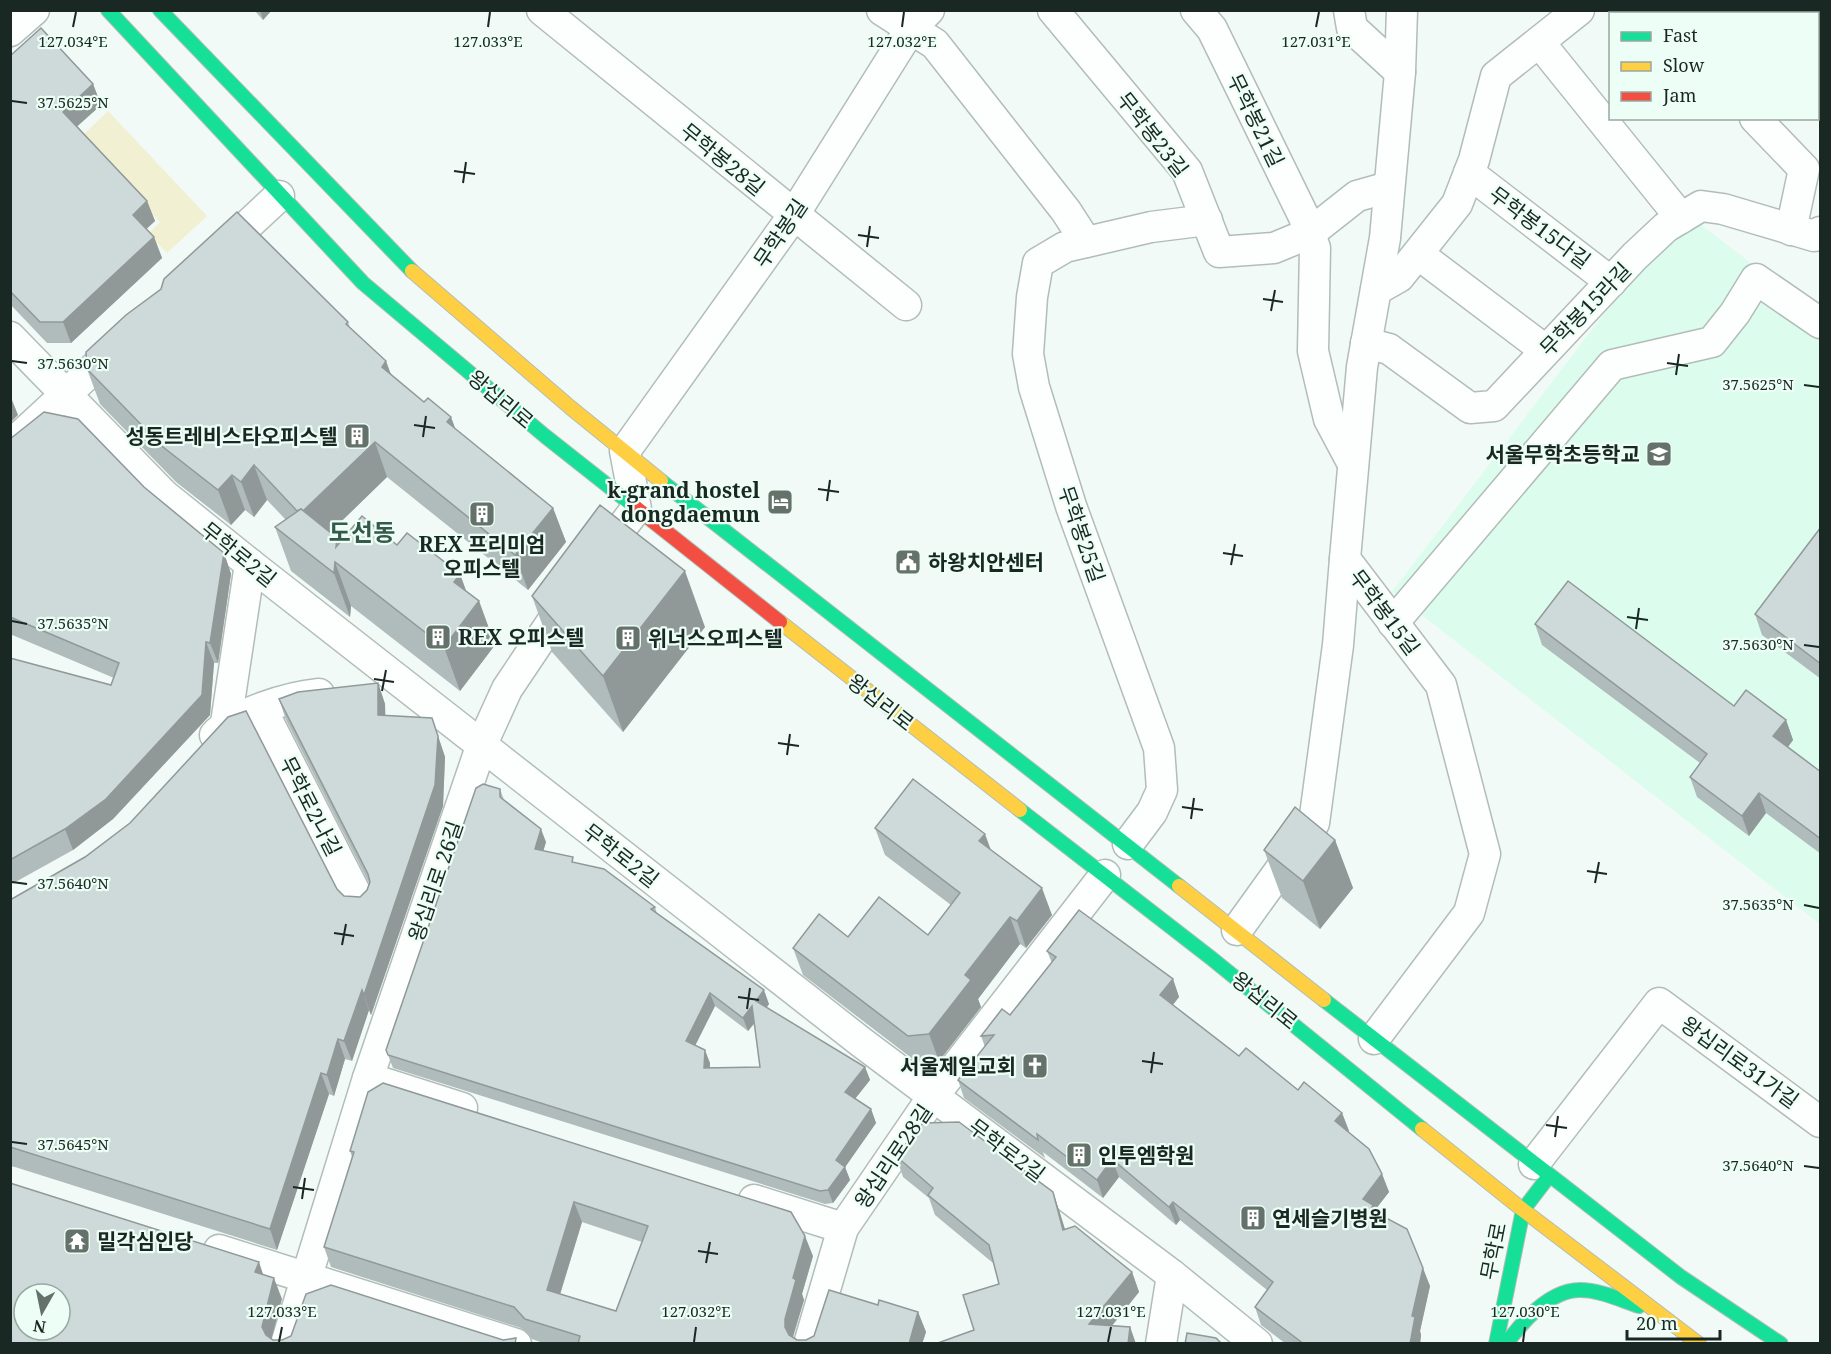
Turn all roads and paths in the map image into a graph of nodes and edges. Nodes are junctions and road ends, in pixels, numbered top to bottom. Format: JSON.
{"nodes":[{"id":1,"x":34,"y":10,"type":"edge"},
{"id":2,"x":108,"y":10,"type":"edge"},
{"id":3,"x":160,"y":10,"type":"edge"},
{"id":4,"x":542,"y":10,"type":"edge"},
{"id":5,"x":882,"y":10,"type":"edge"},
{"id":6,"x":1053,"y":10,"type":"edge"},
{"id":7,"x":1196,"y":10,"type":"edge"},
{"id":8,"x":1349,"y":10,"type":"edge"},
{"id":9,"x":1402,"y":10,"type":"edge"},
{"id":10,"x":1579,"y":10,"type":"edge"},
{"id":11,"x":917,"y":16,"type":"edge"},
{"id":12,"x":10,"y":31,"type":"edge"},
{"id":13,"x":1539,"y":42,"type":"junction"},
{"id":14,"x":1400,"y":72,"type":"junction"},
{"id":15,"x":1762,"y":127,"type":"edge"},
{"id":16,"x":1469,"y":173,"type":"junction"},
{"id":17,"x":1389,"y":187,"type":"junction"},
{"id":18,"x":279,"y":196,"type":"junction"},
{"id":19,"x":793,"y":216,"type":"junction"},
{"id":20,"x":1681,"y":218,"type":"junction"},
{"id":21,"x":1207,"y":220,"type":"junction"},
{"id":22,"x":1791,"y":230,"type":"junction"},
{"id":23,"x":1821,"y":232,"type":"edge"},
{"id":24,"x":1310,"y":233,"type":"junction"},
{"id":25,"x":1086,"y":242,"type":"junction"},
{"id":26,"x":1418,"y":254,"type":"junction"},
{"id":27,"x":200,"y":270,"type":"edge"},
{"id":28,"x":1611,"y":282,"type":"junction"},
{"id":29,"x":1376,"y":290,"type":"junction"},
{"id":30,"x":906,"y":305,"type":"dead end"},
{"id":31,"x":1821,"y":323,"type":"edge"},
{"id":32,"x":138,"y":328,"type":"edge"},
{"id":33,"x":10,"y":337,"type":"edge"},
{"id":34,"x":1366,"y":343,"type":"junction"},
{"id":35,"x":1545,"y":350,"type":"junction"},
{"id":36,"x":66,"y":394,"type":"junction"},
{"id":37,"x":10,"y":446,"type":"edge"},
{"id":38,"x":625,"y":451,"type":"junction"},
{"id":39,"x":1353,"y":464,"type":"junction"},
{"id":40,"x":636,"y":509,"type":"junction"},
{"id":41,"x":1345,"y":559,"type":"junction"},
{"id":42,"x":250,"y":564,"type":"junction"},
{"id":43,"x":1393,"y":623,"type":"junction"},
{"id":44,"x":405,"y":684,"type":"junction"},
{"id":45,"x":262,"y":710,"type":"junction"},
{"id":46,"x":226,"y":723,"type":"junction"},
{"id":47,"x":482,"y":744,"type":"junction"},
{"id":48,"x":198,"y":754,"type":"edge"},
{"id":49,"x":1128,"y":844,"type":"junction"},
{"id":50,"x":1105,"y":875,"type":"junction"},
{"id":51,"x":360,"y":902,"type":"edge"},
{"id":52,"x":1237,"y":930,"type":"junction"},
{"id":53,"x":1374,"y":1039,"type":"junction"},
{"id":54,"x":368,"y":1078,"type":"junction"},
{"id":55,"x":934,"y":1095,"type":"junction"},
{"id":56,"x":492,"y":1118,"type":"edge"},
{"id":57,"x":1821,"y":1122,"type":"edge"},
{"id":58,"x":1542,"y":1170,"type":"junction"},
{"id":59,"x":729,"y":1193,"type":"edge"},
{"id":60,"x":1523,"y":1210,"type":"junction"},
{"id":61,"x":843,"y":1228,"type":"junction"},
{"id":62,"x":194,"y":1242,"type":"edge"},
{"id":63,"x":1172,"y":1275,"type":"junction"},
{"id":64,"x":305,"y":1277,"type":"junction"},
{"id":65,"x":1655,"y":1312,"type":"junction"},
{"id":66,"x":286,"y":1344,"type":"edge"},
{"id":67,"x":516,"y":1344,"type":"edge"},
{"id":68,"x":809,"y":1344,"type":"edge"},
{"id":69,"x":1161,"y":1344,"type":"edge"},
{"id":70,"x":1257,"y":1344,"type":"edge"},
{"id":71,"x":1496,"y":1344,"type":"edge"},
{"id":72,"x":1506,"y":1344,"type":"edge"},
{"id":73,"x":1699,"y":1344,"type":"edge"},
{"id":74,"x":1781,"y":1344,"type":"edge"}],
"edges":[{"from":1,"to":12,"type":"street"},
{"from":2,"to":18,"type":"main road","name":"왕십리로"},
{"from":3,"to":38,"type":"main road","name":"왕십리로"},
{"from":4,"to":19,"type":"street","name":"무학봉28길"},
{"from":5,"to":11,"type":"street"},
{"from":6,"to":21,"type":"street","name":"무학봉23길"},
{"from":7,"to":24,"type":"street","name":"무학봉21길"},
{"from":8,"to":14,"type":"street"},
{"from":9,"to":14,"type":"street","name":"무학봉15길"},
{"from":10,"to":13,"type":"street","name":"무학봉15다길"},
{"from":11,"to":19,"type":"street","name":"무학봉길"},
{"from":11,"to":25,"type":"street"},
{"from":13,"to":16,"type":"street","name":"무학봉15다길"},
{"from":13,"to":20,"type":"street"},
{"from":14,"to":17,"type":"street","name":"무학봉15길"},
{"from":15,"to":22,"type":"street"},
{"from":16,"to":26,"type":"street","name":"무학봉15다길"},
{"from":16,"to":28,"type":"street","name":"무학봉15다길"},
{"from":17,"to":24,"type":"street"},
{"from":17,"to":29,"type":"street","name":"무학봉15길"},
{"from":18,"to":27,"type":"street"},
{"from":18,"to":40,"type":"main road","name":"왕십리로"},
{"from":19,"to":30,"type":"street","name":"무학봉28길"},
{"from":19,"to":38,"type":"street","name":"무학봉길"},
{"from":20,"to":22,"type":"street","name":"무학봉15라길"},
{"from":20,"to":28,"type":"street","name":"무학봉15라길"},
{"from":21,"to":24,"type":"street","name":"무학봉23길"},
{"from":21,"to":25,"type":"street","name":"무학봉25길"},
{"from":22,"to":23,"type":"street","name":"무학봉15라길"},
{"from":24,"to":39,"type":"street","name":"무학봉21길"},
{"from":25,"to":49,"type":"street","name":"무학봉25길"},
{"from":26,"to":29,"type":"street","name":"무학봉15다길"},
{"from":26,"to":35,"type":"street"},
{"from":28,"to":35,"type":"street","name":"무학봉15라길"},
{"from":29,"to":34,"type":"street","name":"무학봉15길"},
{"from":31,"to":43,"type":"street"},
{"from":32,"to":36,"type":"street"},
{"from":33,"to":36,"type":"street","name":"무학로2길"},
{"from":34,"to":35,"type":"street","name":"무학봉15라길"},
{"from":34,"to":39,"type":"street","name":"무학봉15길"},
{"from":36,"to":37,"type":"street"},
{"from":36,"to":42,"type":"street","name":"무학로2길"},
{"from":38,"to":40,"type":"street"},
{"from":38,"to":49,"type":"main road","name":"왕십리로"},
{"from":39,"to":41,"type":"street","name":"무학봉15길"},
{"from":40,"to":47,"type":"street","name":"왕십리로 26길"},
{"from":40,"to":50,"type":"main road","name":"왕십리로"},
{"from":41,"to":43,"type":"street","name":"무학봉15길"},
{"from":41,"to":52,"type":"street"},
{"from":42,"to":44,"type":"street","name":"무학로2길"},
{"from":42,"to":46,"type":"street"},
{"from":43,"to":53,"type":"street","name":"무학봉15길"},
{"from":44,"to":45,"type":"street"},
{"from":44,"to":47,"type":"street","name":"무학로2길"},
{"from":45,"to":46,"type":"street"},
{"from":45,"to":51,"type":"street","name":"무학로2나길"},
{"from":46,"to":48,"type":"street"},
{"from":47,"to":54,"type":"street","name":"왕십리로 26길"},
{"from":47,"to":55,"type":"street","name":"무학로2길"},
{"from":49,"to":52,"type":"main road","name":"왕십리로"},
{"from":50,"to":55,"type":"street","name":"왕십리로28길"},
{"from":50,"to":60,"type":"main road","name":"왕십리로"},
{"from":52,"to":53,"type":"main road","name":"왕십리로"},
{"from":53,"to":58,"type":"main road","name":"왕십리로"},
{"from":54,"to":56,"type":"street"},
{"from":54,"to":64,"type":"street","name":"왕십리로 26길"},
{"from":55,"to":61,"type":"street","name":"왕십리로28길"},
{"from":55,"to":63,"type":"street","name":"무학로2길"},
{"from":57,"to":58,"type":"street","name":"왕십리로31가길"},
{"from":58,"to":60,"type":"main road","name":"무학로"},
{"from":58,"to":74,"type":"main road","name":"왕십리로"},
{"from":59,"to":61,"type":"street"},
{"from":60,"to":65,"type":"main road","name":"왕십리로"},
{"from":60,"to":71,"type":"main road","name":"무학로"},
{"from":61,"to":68,"type":"street","name":"왕십리로28길"},
{"from":62,"to":64,"type":"street"},
{"from":63,"to":69,"type":"street"},
{"from":63,"to":70,"type":"street","name":"무학로2길"},
{"from":64,"to":66,"type":"street","name":"왕십리로 26길"},
{"from":64,"to":67,"type":"street"},
{"from":65,"to":72,"type":"main road"},
{"from":65,"to":73,"type":"main road","name":"왕십리로"}]}
